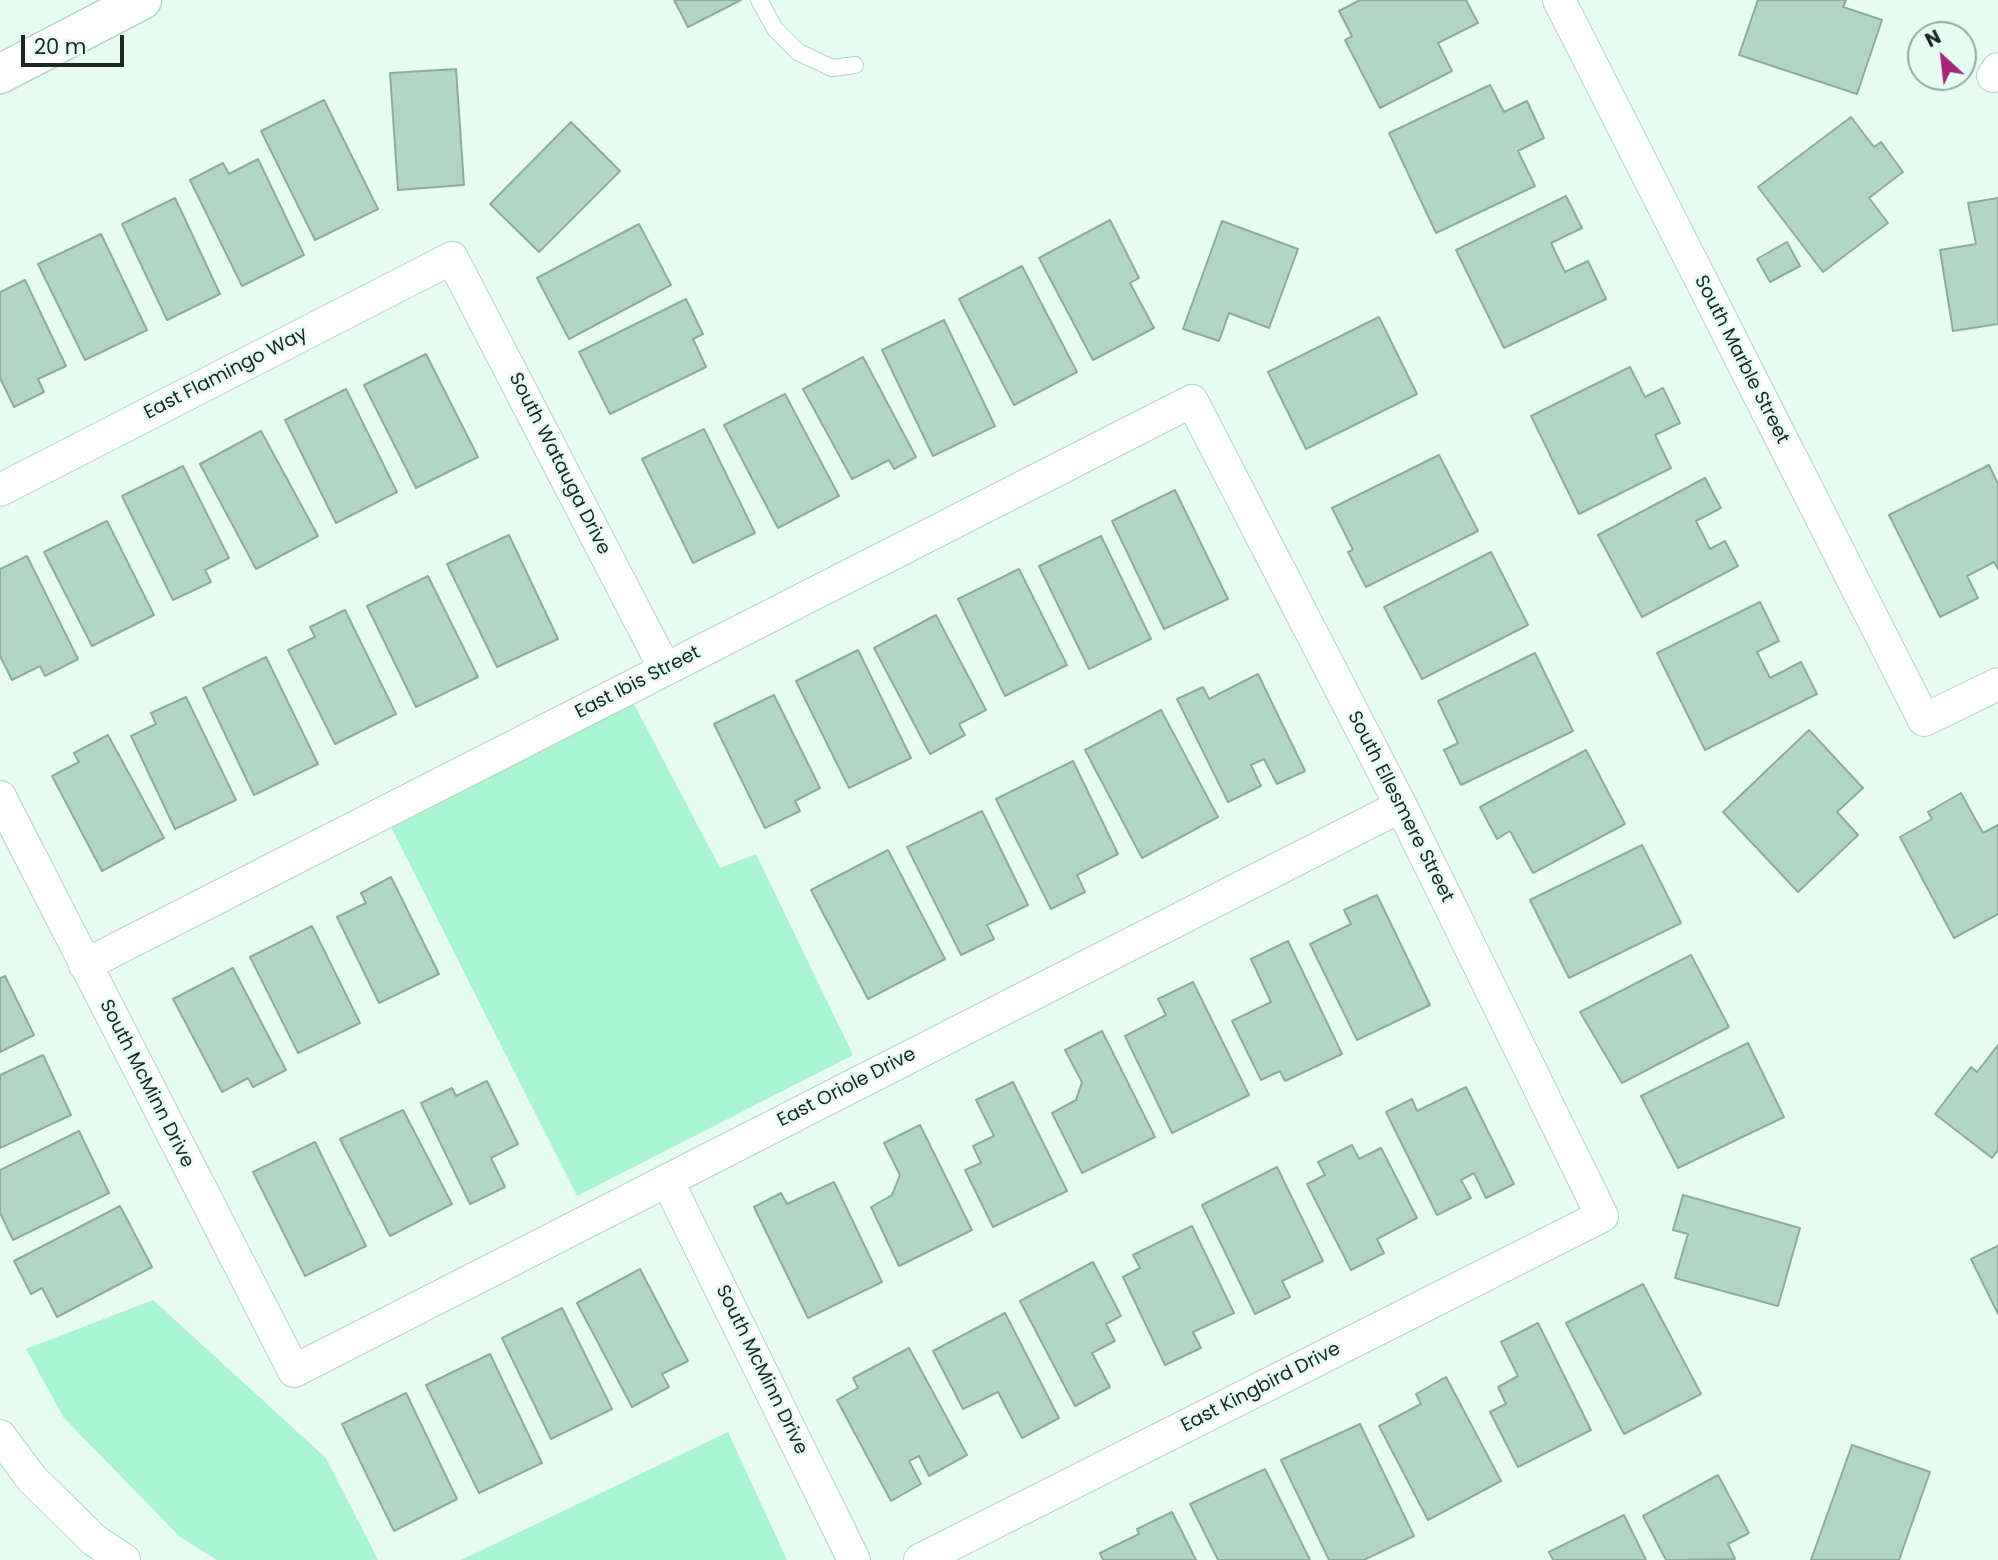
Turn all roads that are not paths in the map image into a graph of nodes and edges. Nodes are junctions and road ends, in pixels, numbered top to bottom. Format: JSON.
{"nodes":[{"id":1,"x":142,"y":0,"type":"edge"},
{"id":2,"x":759,"y":0,"type":"edge"},
{"id":3,"x":1559,"y":0,"type":"edge"},
{"id":4,"x":855,"y":65,"type":"dead end"},
{"id":5,"x":0,"y":74,"type":"edge"},
{"id":6,"x":452,"y":258,"type":"joint"},
{"id":7,"x":1192,"y":401,"type":"joint"},
{"id":8,"x":0,"y":490,"type":"edge"},
{"id":9,"x":665,"y":669,"type":"junction"},
{"id":10,"x":1998,"y":684,"type":"edge"},
{"id":11,"x":0,"y":797,"type":"edge"},
{"id":12,"x":1401,"y":806,"type":"junction"},
{"id":13,"x":85,"y":965,"type":"junction"},
{"id":14,"x":667,"y":1180,"type":"junction"},
{"id":15,"x":1602,"y":1216,"type":"joint"},
{"id":16,"x":294,"y":1371,"type":"joint"},
{"id":17,"x":0,"y":1436,"type":"edge"},
{"id":18,"x":124,"y":1560,"type":"edge"},
{"id":19,"x":854,"y":1560,"type":"edge"},
{"id":20,"x":920,"y":1560,"type":"edge"}],
"edges":[{"from":1,"to":5,"type":"main road"},
{"from":2,"to":4,"type":"lane"},
{"from":3,"to":10,"type":"street","name":"South Marble Street"},
{"from":6,"to":8,"type":"street","name":"East Flamingo Way"},
{"from":6,"to":9,"type":"street","name":"South Watauga Drive"},
{"from":7,"to":9,"type":"street","name":"East Ibis Street"},
{"from":7,"to":12,"type":"street","name":"South Ellesmere Street"},
{"from":9,"to":13,"type":"street","name":"East Ibis Street"},
{"from":11,"to":13,"type":"street","name":"South McMinn Drive"},
{"from":12,"to":14,"type":"street","name":"East Oriole Drive"},
{"from":12,"to":15,"type":"street","name":"South Ellesmere Street"},
{"from":13,"to":16,"type":"street","name":"South McMinn Drive"},
{"from":14,"to":16,"type":"street","name":"East Oriole Drive"},
{"from":14,"to":19,"type":"street","name":"South McMinn Drive"},
{"from":15,"to":20,"type":"street","name":"East Kingbird Drive"},
{"from":17,"to":18,"type":"street"}]}
